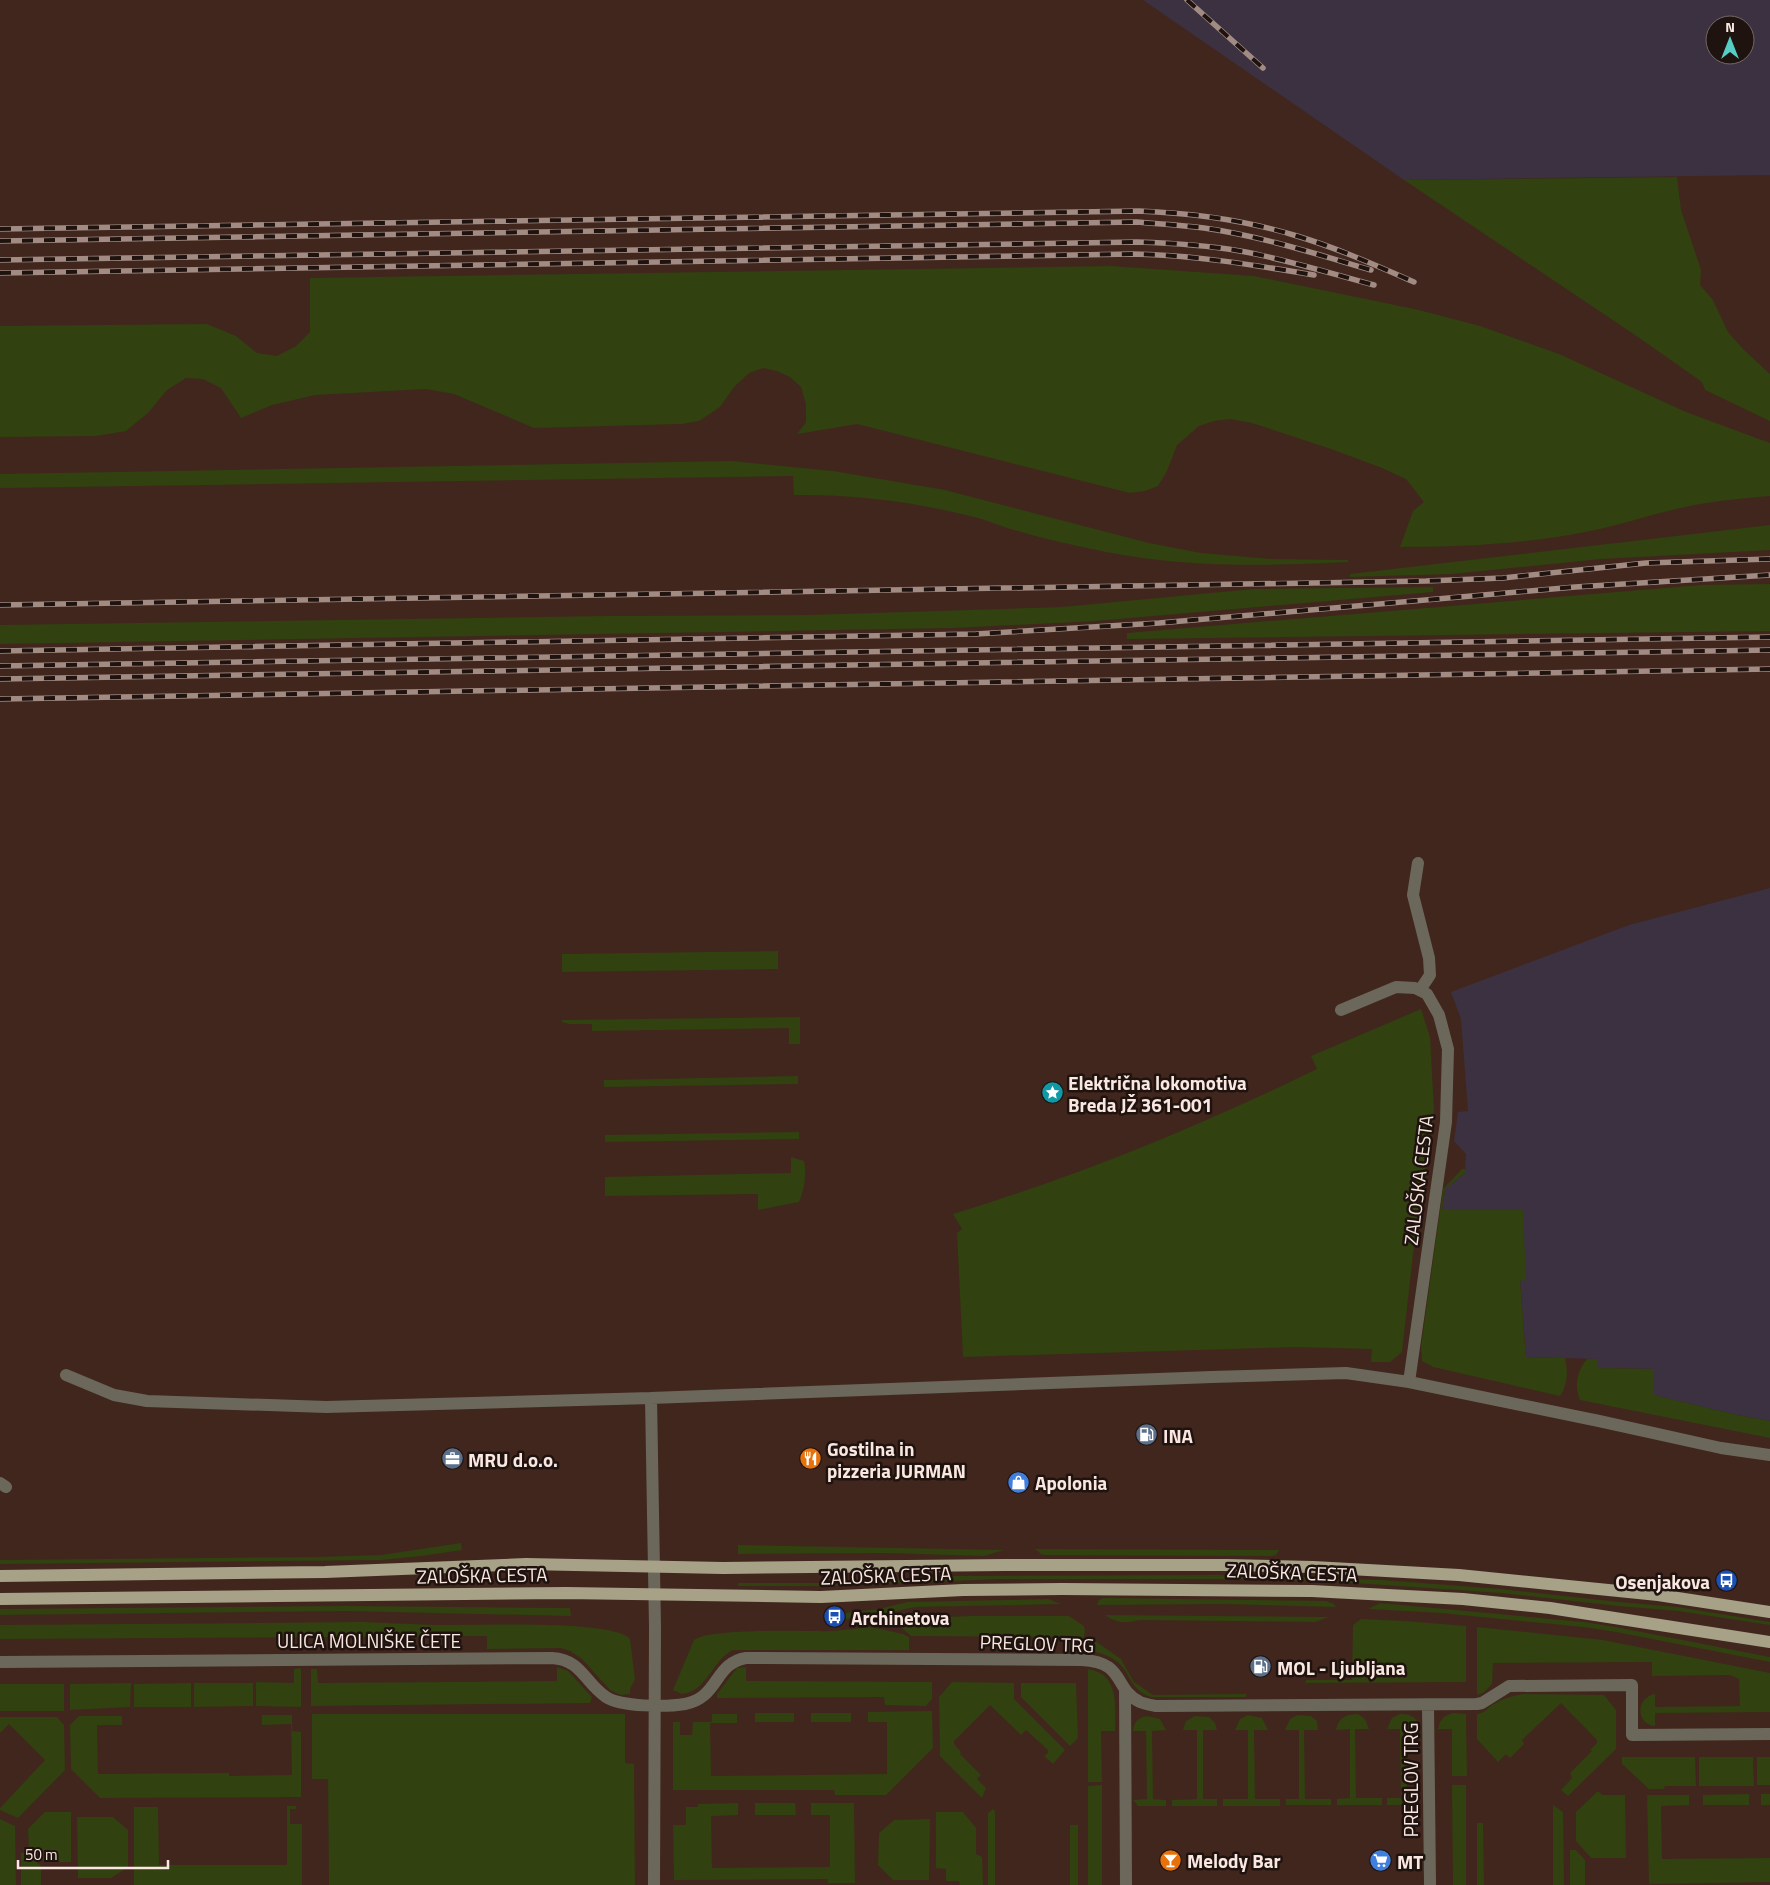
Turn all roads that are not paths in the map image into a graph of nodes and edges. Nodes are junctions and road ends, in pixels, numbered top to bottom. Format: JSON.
{"nodes":[{"id":1,"x":1418,"y":863,"type":"dead end"},
{"id":2,"x":1420,"y":990,"type":"junction"},
{"id":3,"x":1341,"y":1010,"type":"dead end"},
{"id":4,"x":66,"y":1375,"type":"dead end"},
{"id":5,"x":1409,"y":1382,"type":"junction"},
{"id":6,"x":651,"y":1398,"type":"junction"},
{"id":7,"x":1770,"y":1455,"type":"edge"},
{"id":8,"x":654,"y":1566,"type":"junction"},
{"id":9,"x":0,"y":1576,"type":"edge"},
{"id":10,"x":654,"y":1594,"type":"junction"},
{"id":11,"x":0,"y":1598,"type":"edge"},
{"id":12,"x":1770,"y":1612,"type":"edge"},
{"id":13,"x":1770,"y":1642,"type":"edge"},
{"id":14,"x":0,"y":1662,"type":"edge"},
{"id":15,"x":1125,"y":1689,"type":"junction"},
{"id":16,"x":654,"y":1705,"type":"junction"},
{"id":17,"x":1428,"y":1705,"type":"junction"},
{"id":18,"x":1770,"y":1734,"type":"edge"},
{"id":19,"x":654,"y":1885,"type":"edge"},
{"id":20,"x":1126,"y":1885,"type":"edge"},
{"id":21,"x":1430,"y":1885,"type":"edge"}],
"edges":[{"from":1,"to":2,"type":"street"},
{"from":2,"to":3,"type":"street"},
{"from":2,"to":5,"type":"street","name":"ZALOŠKA CESTA"},
{"from":4,"to":6,"type":"street"},
{"from":5,"to":6,"type":"street"},
{"from":5,"to":7,"type":"street"},
{"from":6,"to":8,"type":"street"},
{"from":8,"to":9,"type":"main road","name":"ZALOŠKA CESTA"},
{"from":8,"to":10,"type":"street"},
{"from":8,"to":12,"type":"main road","name":"ZALOŠKA CESTA"},
{"from":10,"to":11,"type":"main road","name":"ZALOŠKA CESTA"},
{"from":10,"to":13,"type":"main road","name":"ZALOŠKA CESTA"},
{"from":10,"to":16,"type":"street"},
{"from":14,"to":16,"type":"street","name":"ULICA MOLNIŠKE ČETE"},
{"from":15,"to":16,"type":"street","name":"PREGLOV TRG"},
{"from":15,"to":17,"type":"street","name":"PREGLOV TRG"},
{"from":15,"to":20,"type":"street"},
{"from":16,"to":19,"type":"street"},
{"from":17,"to":18,"type":"street","name":"PREGLOV TRG"},
{"from":17,"to":21,"type":"street","name":"PREGLOV TRG"}]}
